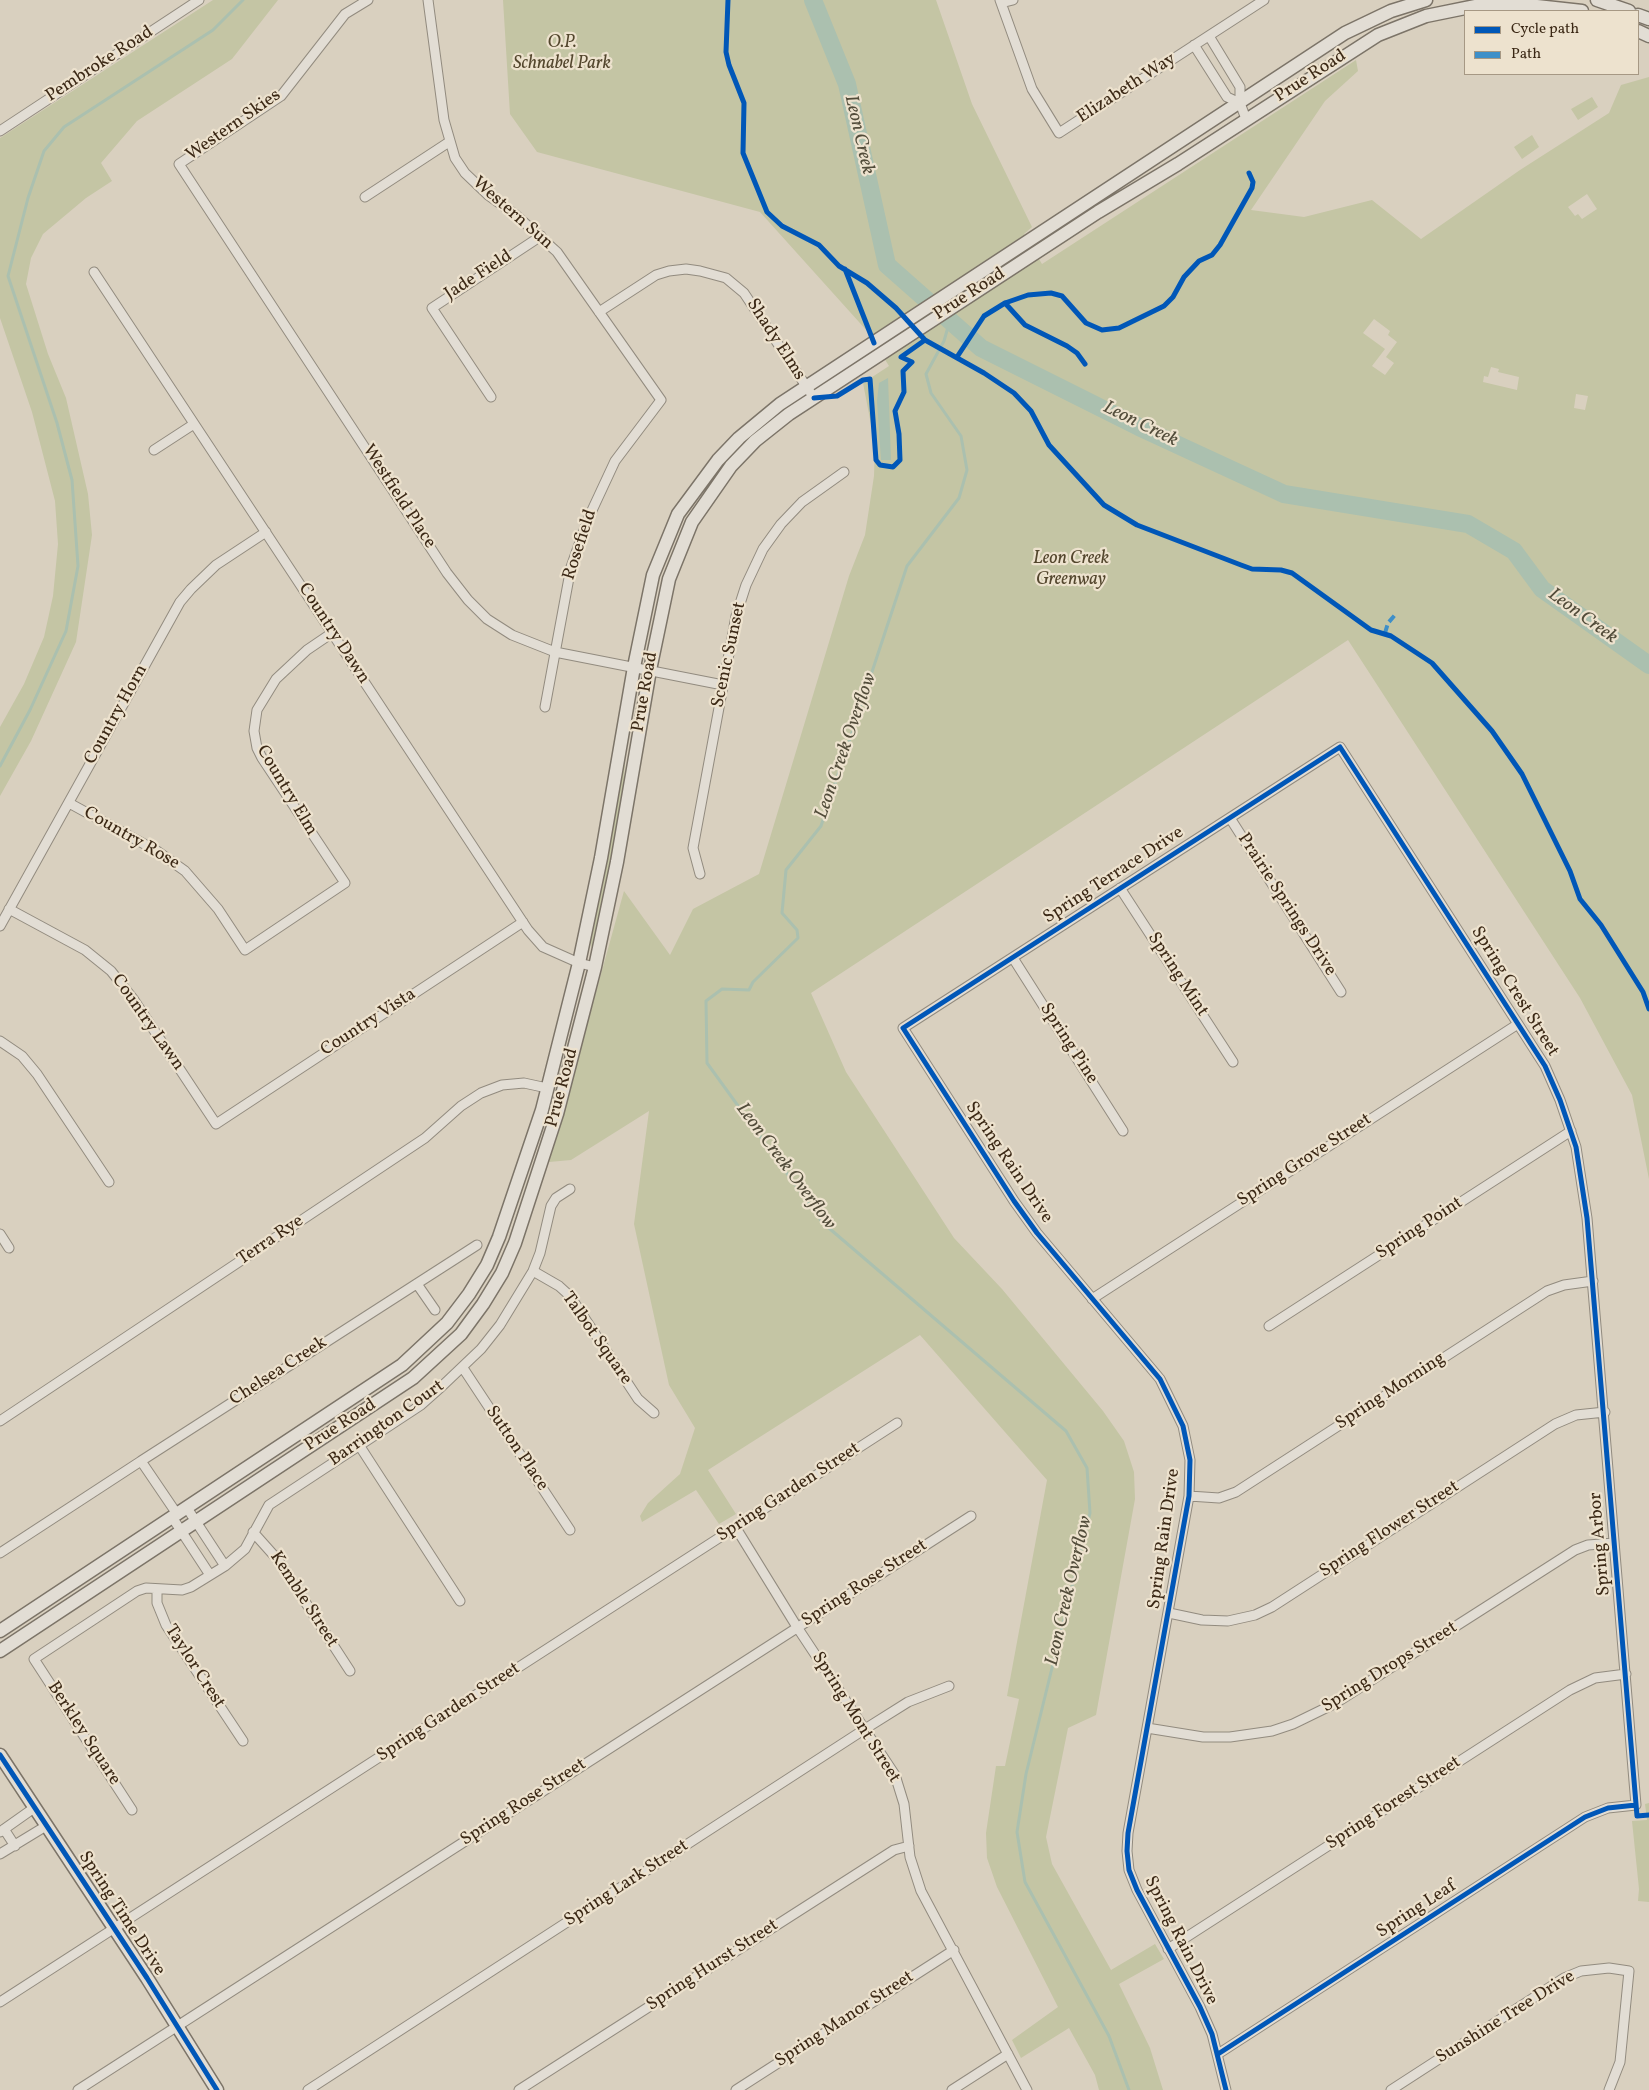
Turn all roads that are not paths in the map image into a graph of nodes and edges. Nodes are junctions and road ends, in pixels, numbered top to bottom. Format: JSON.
{"nodes":[{"id":1,"x":199,"y":0,"type":"edge"},
{"id":2,"x":368,"y":0,"type":"edge"},
{"id":3,"x":428,"y":0,"type":"edge"},
{"id":4,"x":1012,"y":0,"type":"edge"},
{"id":5,"x":1264,"y":0,"type":"edge"},
{"id":6,"x":1426,"y":0,"type":"edge"},
{"id":7,"x":1597,"y":0,"type":"edge"},
{"id":8,"x":1001,"y":2,"type":"edge"},
{"id":9,"x":1573,"y":10,"type":"edge"},
{"id":10,"x":1626,"y":10,"type":"edge"},
{"id":11,"x":1209,"y":36,"type":"junction"},
{"id":12,"x":1194,"y":45,"type":"junction"},
{"id":13,"x":1240,"y":103,"type":"junction"},
{"id":14,"x":1246,"y":119,"type":"junction"},
{"id":15,"x":0,"y":130,"type":"edge"},
{"id":16,"x":449,"y":142,"type":"junction"},
{"id":17,"x":179,"y":164,"type":"joint"},
{"id":18,"x":365,"y":198,"type":"dead end"},
{"id":19,"x":541,"y":236,"type":"junction"},
{"id":20,"x":1038,"y":244,"type":"junction"},
{"id":21,"x":94,"y":272,"type":"dead end"},
{"id":22,"x":599,"y":312,"type":"junction"},
{"id":23,"x":884,"y":344,"type":"junction"},
{"id":24,"x":806,"y":387,"type":"junction"},
{"id":25,"x":491,"y":397,"type":"dead end"},
{"id":26,"x":814,"y":398,"type":"junction"},
{"id":27,"x":661,"y":400,"type":"joint"},
{"id":28,"x":194,"y":424,"type":"junction"},
{"id":29,"x":154,"y":450,"type":"dead end"},
{"id":30,"x":844,"y":472,"type":"dead end"},
{"id":31,"x":266,"y":532,"type":"junction"},
{"id":32,"x":332,"y":633,"type":"junction"},
{"id":33,"x":555,"y":652,"type":"junction"},
{"id":34,"x":634,"y":667,"type":"junction"},
{"id":35,"x":650,"y":670,"type":"junction"},
{"id":36,"x":723,"y":685,"type":"junction"},
{"id":37,"x":545,"y":707,"type":"dead end"},
{"id":38,"x":1340,"y":747,"type":"joint"},
{"id":39,"x":69,"y":803,"type":"junction"},
{"id":40,"x":1230,"y":818,"type":"junction"},
{"id":41,"x":700,"y":874,"type":"dead end"},
{"id":42,"x":1120,"y":888,"type":"junction"},
{"id":43,"x":9,"y":909,"type":"junction"},
{"id":44,"x":523,"y":922,"type":"junction"},
{"id":45,"x":0,"y":926,"type":"edge"},
{"id":46,"x":245,"y":950,"type":"joint"},
{"id":47,"x":1012,"y":958,"type":"junction"},
{"id":48,"x":579,"y":963,"type":"junction"},
{"id":49,"x":595,"y":966,"type":"junction"},
{"id":50,"x":1341,"y":992,"type":"dead end"},
{"id":51,"x":1518,"y":1024,"type":"junction"},
{"id":52,"x":903,"y":1028,"type":"joint"},
{"id":53,"x":0,"y":1041,"type":"edge"},
{"id":54,"x":1233,"y":1062,"type":"dead end"},
{"id":55,"x":547,"y":1088,"type":"junction"},
{"id":56,"x":216,"y":1124,"type":"joint"},
{"id":57,"x":1123,"y":1131,"type":"dead end"},
{"id":58,"x":1571,"y":1131,"type":"junction"},
{"id":59,"x":109,"y":1182,"type":"dead end"},
{"id":60,"x":570,"y":1189,"type":"dead end"},
{"id":61,"x":0,"y":1234,"type":"edge"},
{"id":62,"x":477,"y":1245,"type":"dead end"},
{"id":63,"x":9,"y":1248,"type":"dead end"},
{"id":64,"x":533,"y":1271,"type":"junction"},
{"id":65,"x":1593,"y":1281,"type":"junction"},
{"id":66,"x":416,"y":1284,"type":"junction"},
{"id":67,"x":1092,"y":1299,"type":"junction"},
{"id":68,"x":435,"y":1310,"type":"dead end"},
{"id":69,"x":1269,"y":1326,"type":"dead end"},
{"id":70,"x":402,"y":1365,"type":"junction"},
{"id":71,"x":463,"y":1368,"type":"junction"},
{"id":72,"x":413,"y":1378,"type":"junction"},
{"id":73,"x":1605,"y":1412,"type":"junction"},
{"id":74,"x":654,"y":1413,"type":"dead end"},
{"id":75,"x":0,"y":1421,"type":"edge"},
{"id":76,"x":897,"y":1423,"type":"dead end"},
{"id":77,"x":359,"y":1445,"type":"junction"},
{"id":78,"x":141,"y":1461,"type":"junction"},
{"id":79,"x":1189,"y":1496,"type":"junction"},
{"id":80,"x":179,"y":1513,"type":"junction"},
{"id":81,"x":971,"y":1516,"type":"dead end"},
{"id":82,"x":196,"y":1522,"type":"junction"},
{"id":83,"x":736,"y":1528,"type":"junction"},
{"id":84,"x":570,"y":1530,"type":"dead end"},
{"id":85,"x":181,"y":1531,"type":"junction"},
{"id":86,"x":253,"y":1532,"type":"junction"},
{"id":87,"x":210,"y":1543,"type":"junction"},
{"id":88,"x":1614,"y":1543,"type":"junction"},
{"id":89,"x":195,"y":1552,"type":"junction"},
{"id":90,"x":0,"y":1553,"type":"edge"},
{"id":91,"x":225,"y":1566,"type":"junction"},
{"id":92,"x":210,"y":1575,"type":"junction"},
{"id":93,"x":157,"y":1589,"type":"junction"},
{"id":94,"x":460,"y":1601,"type":"dead end"},
{"id":95,"x":1169,"y":1613,"type":"junction"},
{"id":96,"x":797,"y":1627,"type":"junction"},
{"id":97,"x":0,"y":1631,"type":"edge"},
{"id":98,"x":0,"y":1651,"type":"edge"},
{"id":99,"x":34,"y":1658,"type":"joint"},
{"id":100,"x":350,"y":1671,"type":"dead end"},
{"id":101,"x":1626,"y":1674,"type":"junction"},
{"id":102,"x":949,"y":1686,"type":"dead end"},
{"id":103,"x":1147,"y":1728,"type":"junction"},
{"id":104,"x":865,"y":1730,"type":"junction"},
{"id":105,"x":243,"y":1741,"type":"dead end"},
{"id":106,"x":0,"y":1754,"type":"edge"},
{"id":107,"x":1636,"y":1805,"type":"joint"},
{"id":108,"x":34,"y":1808,"type":"junction"},
{"id":109,"x":132,"y":1810,"type":"dead end"},
{"id":110,"x":46,"y":1826,"type":"junction"},
{"id":111,"x":2,"y":1831,"type":"edge"},
{"id":112,"x":15,"y":1846,"type":"junction"},
{"id":113,"x":909,"y":1846,"type":"junction"},
{"id":114,"x":0,"y":1854,"type":"edge"},
{"id":115,"x":114,"y":1929,"type":"junction"},
{"id":116,"x":1168,"y":1949,"type":"junction"},
{"id":117,"x":954,"y":1950,"type":"junction"},
{"id":118,"x":0,"y":2002,"type":"edge"},
{"id":119,"x":177,"y":2026,"type":"junction"},
{"id":120,"x":1008,"y":2054,"type":"junction"},
{"id":121,"x":1218,"y":2054,"type":"junction"},
{"id":122,"x":78,"y":2090,"type":"edge"},
{"id":123,"x":217,"y":2090,"type":"edge"},
{"id":124,"x":308,"y":2090,"type":"edge"},
{"id":125,"x":519,"y":2090,"type":"edge"},
{"id":126,"x":736,"y":2090,"type":"edge"},
{"id":127,"x":952,"y":2090,"type":"edge"},
{"id":128,"x":1027,"y":2090,"type":"edge"},
{"id":129,"x":1226,"y":2090,"type":"edge"},
{"id":130,"x":1391,"y":2090,"type":"edge"},
{"id":131,"x":1610,"y":2090,"type":"edge"}],
"edges":[{"from":1,"to":15,"type":"street","name":"Pembroke Road"},
{"from":2,"to":17,"type":"street","name":"Western Skies"},
{"from":3,"to":16,"type":"street","name":"Western Sun"},
{"from":4,"to":8,"type":"street"},
{"from":5,"to":11,"type":"street","name":"Elizabeth Way"},
{"from":6,"to":13,"type":"main road","name":"Prue Road"},
{"from":7,"to":10,"type":"main road"},
{"from":8,"to":12,"type":"street","name":"Elizabeth Way"},
{"from":9,"to":14,"type":"main road","name":"Prue Road"},
{"from":11,"to":12,"type":"street","name":"Elizabeth Way"},
{"from":11,"to":13,"type":"street","name":"Elizabeth Way"},
{"from":12,"to":13,"type":"street","name":"Elizabeth Way"},
{"from":13,"to":14,"type":"street","name":"Elizabeth Way"},
{"from":13,"to":20,"type":"main road","name":"Prue Road"},
{"from":14,"to":20,"type":"main road","name":"Prue Road"},
{"from":16,"to":18,"type":"street"},
{"from":16,"to":19,"type":"street","name":"Western Sun"},
{"from":17,"to":33,"type":"street","name":"Westfield Place"},
{"from":19,"to":22,"type":"street","name":"Western Sun"},
{"from":19,"to":25,"type":"street","name":"Jade Field"},
{"from":20,"to":23,"type":"main road","name":"Prue Road"},
{"from":21,"to":28,"type":"street","name":"Country Dawn"},
{"from":22,"to":24,"type":"street","name":"Shady Elms"},
{"from":22,"to":27,"type":"street","name":"Western Sun"},
{"from":23,"to":24,"type":"main road","name":"Prue Road"},
{"from":23,"to":26,"type":"main road","name":"Prue Road"},
{"from":24,"to":26,"type":"street","name":"Shady Elms"},
{"from":24,"to":34,"type":"main road","name":"Prue Road"},
{"from":26,"to":35,"type":"main road","name":"Prue Road"},
{"from":27,"to":33,"type":"street","name":"Rosefield"},
{"from":28,"to":29,"type":"street"},
{"from":28,"to":31,"type":"street","name":"Country Dawn"},
{"from":30,"to":36,"type":"street","name":"Scenic Sunset"},
{"from":31,"to":32,"type":"street","name":"Country Dawn"},
{"from":31,"to":39,"type":"street","name":"Country Horn"},
{"from":32,"to":44,"type":"street","name":"Country Dawn"},
{"from":32,"to":46,"type":"street","name":"Country Elm"},
{"from":33,"to":34,"type":"street","name":"Westfield Place"},
{"from":33,"to":37,"type":"street","name":"Rosefield"},
{"from":34,"to":35,"type":"street","name":"Westfield Place"},
{"from":34,"to":48,"type":"main road","name":"Prue Road"},
{"from":35,"to":36,"type":"street","name":"Westfield Place"},
{"from":35,"to":49,"type":"main road","name":"Prue Road"},
{"from":36,"to":41,"type":"street","name":"Scenic Sunset"},
{"from":38,"to":40,"type":"street","name":"Spring Terrace Drive"},
{"from":38,"to":51,"type":"street","name":"Spring Crest Street"},
{"from":39,"to":43,"type":"street","name":"Country Horn"},
{"from":39,"to":46,"type":"street","name":"Country Rose"},
{"from":40,"to":42,"type":"street","name":"Spring Terrace Drive"},
{"from":40,"to":50,"type":"street","name":"Prairie Springs Drive"},
{"from":42,"to":47,"type":"street","name":"Spring Terrace Drive"},
{"from":42,"to":54,"type":"street","name":"Spring Mint"},
{"from":43,"to":45,"type":"street","name":"Country Horn"},
{"from":43,"to":56,"type":"street","name":"Country Lawn"},
{"from":44,"to":48,"type":"street","name":"Country Dawn"},
{"from":44,"to":56,"type":"street","name":"Country Vista"},
{"from":47,"to":52,"type":"street","name":"Spring Terrace Drive"},
{"from":47,"to":57,"type":"street","name":"Spring Pine"},
{"from":48,"to":49,"type":"street","name":"Country Dawn"},
{"from":48,"to":55,"type":"main road","name":"Prue Road"},
{"from":49,"to":72,"type":"main road","name":"Prue Road"},
{"from":51,"to":58,"type":"street","name":"Spring Crest Street"},
{"from":51,"to":67,"type":"street","name":"Spring Grove Street"},
{"from":52,"to":67,"type":"street","name":"Spring Rain Drive"},
{"from":53,"to":59,"type":"street"},
{"from":55,"to":70,"type":"main road","name":"Prue Road"},
{"from":55,"to":75,"type":"street","name":"Terra Rye"},
{"from":58,"to":65,"type":"street","name":"Spring Crest Street"},
{"from":58,"to":69,"type":"street","name":"Spring Point"},
{"from":60,"to":64,"type":"street","name":"Barrington Court"},
{"from":61,"to":63,"type":"street"},
{"from":62,"to":66,"type":"street","name":"Chelsea Creek"},
{"from":64,"to":71,"type":"street","name":"Barrington Court"},
{"from":64,"to":74,"type":"street","name":"Talbot Square"},
{"from":65,"to":73,"type":"street","name":"Spring Arbor"},
{"from":65,"to":79,"type":"street","name":"Spring Morning"},
{"from":66,"to":68,"type":"street"},
{"from":66,"to":78,"type":"street","name":"Chelsea Creek"},
{"from":67,"to":79,"type":"street","name":"Spring Rain Drive"},
{"from":70,"to":72,"type":"main road"},
{"from":70,"to":80,"type":"main road","name":"Prue Road"},
{"from":71,"to":77,"type":"street","name":"Barrington Court"},
{"from":71,"to":84,"type":"street","name":"Sutton Place"},
{"from":72,"to":82,"type":"main road","name":"Prue Road"},
{"from":73,"to":88,"type":"street","name":"Spring Arbor"},
{"from":73,"to":95,"type":"street","name":"Spring Flower Street"},
{"from":76,"to":83,"type":"street","name":"Spring Garden Street"},
{"from":77,"to":86,"type":"street","name":"Barrington Court"},
{"from":77,"to":94,"type":"street"},
{"from":78,"to":80,"type":"street"},
{"from":78,"to":90,"type":"street","name":"Chelsea Creek"},
{"from":79,"to":95,"type":"street","name":"Spring Rain Drive"},
{"from":80,"to":82,"type":"street"},
{"from":80,"to":85,"type":"street"},
{"from":80,"to":97,"type":"main road","name":"Prue Road"},
{"from":81,"to":96,"type":"street","name":"Spring Rose Street"},
{"from":82,"to":85,"type":"main road","name":"Prue Road"},
{"from":82,"to":87,"type":"street"},
{"from":83,"to":96,"type":"street","name":"Spring Mont Street"},
{"from":83,"to":115,"type":"street","name":"Spring Garden Street"},
{"from":85,"to":89,"type":"street"},
{"from":85,"to":98,"type":"main road","name":"Prue Road"},
{"from":86,"to":91,"type":"street","name":"Barrington Court"},
{"from":86,"to":100,"type":"street","name":"Kemble Street"},
{"from":87,"to":89,"type":"street"},
{"from":87,"to":91,"type":"street"},
{"from":88,"to":101,"type":"street","name":"Spring Arbor"},
{"from":88,"to":103,"type":"street","name":"Spring Drops Street"},
{"from":89,"to":92,"type":"street"},
{"from":91,"to":92,"type":"street","name":"Barrington Court"},
{"from":92,"to":93,"type":"street","name":"Barrington Court"},
{"from":93,"to":99,"type":"street","name":"Barrington Court"},
{"from":93,"to":105,"type":"street","name":"Taylor Crest"},
{"from":95,"to":103,"type":"street","name":"Spring Rain Drive"},
{"from":96,"to":104,"type":"street","name":"Spring Mont Street"},
{"from":96,"to":119,"type":"street","name":"Spring Rose Street"},
{"from":99,"to":109,"type":"street","name":"Berkley Square"},
{"from":101,"to":107,"type":"street","name":"Spring Arbor"},
{"from":101,"to":116,"type":"street","name":"Spring Forest Street"},
{"from":102,"to":104,"type":"street","name":"Spring Lark Street"},
{"from":103,"to":116,"type":"street","name":"Spring Rain Drive"},
{"from":104,"to":113,"type":"street","name":"Spring Mont Street"},
{"from":104,"to":124,"type":"street","name":"Spring Lark Street"},
{"from":106,"to":108,"type":"main road","name":"Spring Time Drive"},
{"from":107,"to":121,"type":"street","name":"Spring Leaf"},
{"from":108,"to":110,"type":"main road","name":"Spring Time Drive"},
{"from":108,"to":111,"type":"street"},
{"from":110,"to":112,"type":"street"},
{"from":110,"to":115,"type":"main road","name":"Spring Time Drive"},
{"from":111,"to":112,"type":"street"},
{"from":112,"to":114,"type":"street"},
{"from":113,"to":117,"type":"street","name":"Spring Mont Street"},
{"from":113,"to":125,"type":"street","name":"Spring Hurst Street"},
{"from":115,"to":118,"type":"street","name":"Spring Garden Street"},
{"from":115,"to":119,"type":"main road","name":"Spring Time Drive"},
{"from":116,"to":121,"type":"street","name":"Spring Rain Drive"},
{"from":117,"to":120,"type":"street","name":"Spring Mont Street"},
{"from":117,"to":126,"type":"street","name":"Spring Manor Street"},
{"from":119,"to":122,"type":"street","name":"Spring Rose Street"},
{"from":119,"to":123,"type":"main road","name":"Spring Time Drive"},
{"from":120,"to":127,"type":"street"},
{"from":120,"to":128,"type":"street","name":"Spring Mont Street"},
{"from":121,"to":129,"type":"street","name":"Spring Rain Drive"},
{"from":130,"to":131,"type":"street","name":"Sunshine Tree Drive"}]}
